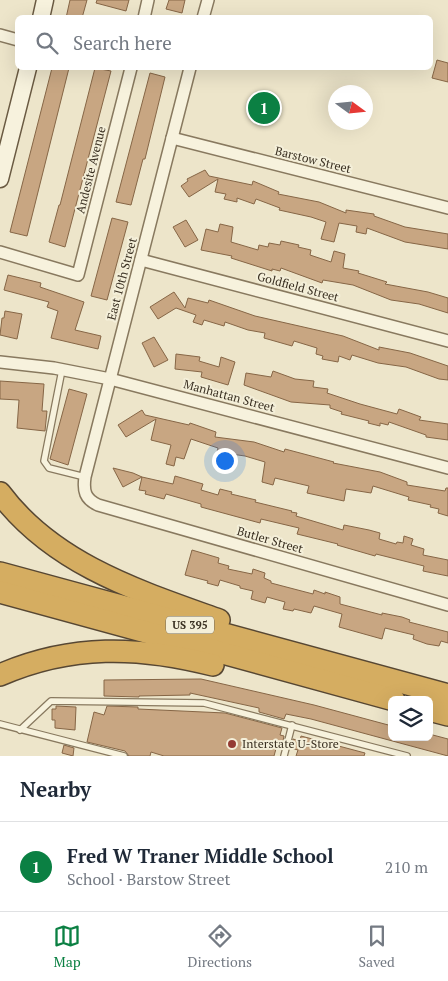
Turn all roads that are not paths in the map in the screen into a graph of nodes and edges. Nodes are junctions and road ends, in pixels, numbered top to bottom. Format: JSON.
{"nodes":[{"id":1,"x":46,"y":0,"type":"edge"},
{"id":2,"x":148,"y":0,"type":"edge"},
{"id":3,"x":208,"y":0,"type":"edge"},
{"id":4,"x":42,"y":15,"type":"edge"},
{"id":5,"x":145,"y":15,"type":"edge"},
{"id":6,"x":204,"y":15,"type":"edge"},
{"id":7,"x":0,"y":35,"type":"edge"},
{"id":8,"x":15,"y":39,"type":"edge"},
{"id":9,"x":27,"y":70,"type":"edge"},
{"id":10,"x":130,"y":70,"type":"edge"},
{"id":11,"x":189,"y":70,"type":"edge"},
{"id":12,"x":172,"y":138,"type":"junction"},
{"id":13,"x":4,"y":144,"type":"edge"},
{"id":14,"x":0,"y":179,"type":"edge"},
{"id":15,"x":448,"y":208,"type":"edge"},
{"id":16,"x":0,"y":252,"type":"edge"},
{"id":17,"x":141,"y":260,"type":"junction"},
{"id":18,"x":448,"y":341,"type":"edge"},
{"id":19,"x":0,"y":362,"type":"edge"},
{"id":20,"x":62,"y":370,"type":"junction"},
{"id":21,"x":110,"y":379,"type":"junction"},
{"id":22,"x":448,"y":468,"type":"edge"},
{"id":23,"x":85,"y":477,"type":"junction"},
{"id":24,"x":87,"y":498,"type":"joint"},
{"id":25,"x":4,"y":501,"type":"edge"},
{"id":26,"x":0,"y":573,"type":"edge"},
{"id":27,"x":0,"y":592,"type":"edge"},
{"id":28,"x":448,"y":604,"type":"edge"},
{"id":29,"x":0,"y":675,"type":"edge"},
{"id":30,"x":383,"y":691,"type":"edge"},
{"id":31,"x":448,"y":695,"type":"edge"},
{"id":32,"x":433,"y":711,"type":"edge"},
{"id":33,"x":448,"y":715,"type":"edge"},
{"id":34,"x":0,"y":724,"type":"edge"},
{"id":35,"x":292,"y":725,"type":"junction"},
{"id":36,"x":20,"y":730,"type":"junction"},
{"id":37,"x":124,"y":756,"type":"edge"},
{"id":38,"x":284,"y":756,"type":"edge"},
{"id":39,"x":407,"y":756,"type":"edge"}],
"edges":[{"from":1,"to":4,"type":"street"},
{"from":2,"to":5,"type":"street"},
{"from":3,"to":6,"type":"street"},
{"from":7,"to":8,"type":"street"},
{"from":9,"to":13,"type":"street"},
{"from":10,"to":16,"type":"street","name":"Andesite Avenue"},
{"from":11,"to":12,"type":"street","name":"East 10th Street"},
{"from":12,"to":15,"type":"street","name":"Barstow Street"},
{"from":12,"to":17,"type":"street","name":"East 10th Street"},
{"from":13,"to":14,"type":"street"},
{"from":17,"to":18,"type":"street","name":"Goldfield Street"},
{"from":17,"to":21,"type":"street","name":"East 10th Street"},
{"from":19,"to":20,"type":"street","name":"Manhattan Street"},
{"from":20,"to":21,"type":"street","name":"Manhattan Street"},
{"from":20,"to":23,"type":"lane"},
{"from":21,"to":22,"type":"street","name":"Manhattan Street"},
{"from":21,"to":23,"type":"street","name":"East 10th Street"},
{"from":23,"to":24,"type":"street","name":"East 10th Street"},
{"from":24,"to":28,"type":"street","name":"Butler Street"},
{"from":25,"to":30,"type":"highway"},
{"from":26,"to":30,"type":"highway","number":"US 395"},
{"from":27,"to":30,"type":"highway","number":"US 395"},
{"from":29,"to":30,"type":"highway"},
{"from":30,"to":31,"type":"highway","number":"US 395"},
{"from":32,"to":33,"type":"highway"},
{"from":34,"to":36,"type":"lane"},
{"from":35,"to":36,"type":"lane"},
{"from":35,"to":38,"type":"lane"},
{"from":35,"to":39,"type":"lane"},
{"from":36,"to":37,"type":"lane"}]}
